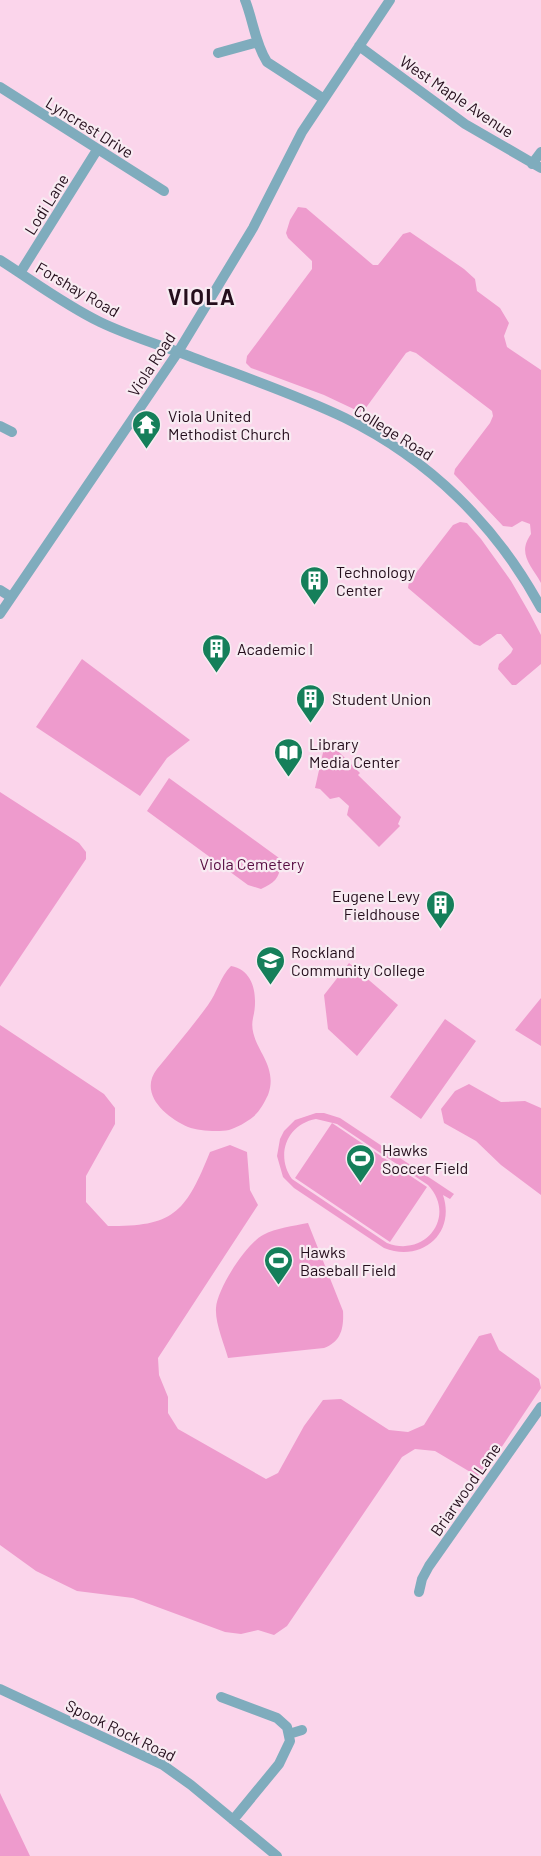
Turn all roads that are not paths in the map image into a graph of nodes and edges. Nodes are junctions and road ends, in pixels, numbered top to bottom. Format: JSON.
{"nodes":[{"id":1,"x":244,"y":0,"type":"edge"},
{"id":2,"x":390,"y":0,"type":"edge"},
{"id":3,"x":258,"y":42,"type":"junction"},
{"id":4,"x":359,"y":46,"type":"junction"},
{"id":5,"x":218,"y":53,"type":"dead end"},
{"id":6,"x":0,"y":87,"type":"edge"},
{"id":7,"x":324,"y":99,"type":"junction"},
{"id":8,"x":98,"y":150,"type":"junction"},
{"id":9,"x":541,"y":152,"type":"edge"},
{"id":10,"x":537,"y":166,"type":"edge"},
{"id":11,"x":164,"y":190,"type":"dead end"},
{"id":12,"x":0,"y":260,"type":"edge"},
{"id":13,"x":20,"y":273,"type":"junction"},
{"id":14,"x":178,"y":352,"type":"junction"},
{"id":15,"x":0,"y":426,"type":"edge"},
{"id":16,"x":12,"y":432,"type":"dead end"},
{"id":17,"x":0,"y":590,"type":"edge"},
{"id":18,"x":11,"y":597,"type":"junction"},
{"id":19,"x":541,"y":608,"type":"edge"},
{"id":20,"x":0,"y":614,"type":"edge"},
{"id":21,"x":541,"y":1407,"type":"edge"},
{"id":22,"x":419,"y":1592,"type":"dead end"},
{"id":23,"x":0,"y":1689,"type":"edge"},
{"id":24,"x":221,"y":1697,"type":"dead end"},
{"id":25,"x":302,"y":1730,"type":"dead end"},
{"id":26,"x":289,"y":1734,"type":"junction"},
{"id":27,"x":233,"y":1820,"type":"junction"},
{"id":28,"x":277,"y":1856,"type":"edge"}],
"edges":[{"from":1,"to":3,"type":"street"},
{"from":2,"to":4,"type":"street","name":"Viola Road"},
{"from":3,"to":5,"type":"street"},
{"from":3,"to":7,"type":"street"},
{"from":4,"to":7,"type":"street","name":"Viola Road"},
{"from":4,"to":10,"type":"street","name":"West Maple Avenue"},
{"from":6,"to":8,"type":"street","name":"Lyncrest Drive"},
{"from":7,"to":14,"type":"street","name":"Viola Road"},
{"from":8,"to":11,"type":"street","name":"Lyncrest Drive"},
{"from":8,"to":13,"type":"street","name":"Lodi Lane"},
{"from":9,"to":10,"type":"street"},
{"from":12,"to":13,"type":"street","name":"Forshay Road"},
{"from":13,"to":14,"type":"street","name":"Forshay Road"},
{"from":14,"to":18,"type":"street","name":"Viola Road"},
{"from":14,"to":19,"type":"street","name":"College Road"},
{"from":15,"to":16,"type":"street"},
{"from":17,"to":18,"type":"street"},
{"from":18,"to":20,"type":"street","name":"Viola Road"},
{"from":21,"to":22,"type":"street","name":"Briarwood Lane"},
{"from":23,"to":27,"type":"street","name":"Spook Rock Road"},
{"from":24,"to":26,"type":"street"},
{"from":25,"to":26,"type":"street"},
{"from":26,"to":27,"type":"street"},
{"from":27,"to":28,"type":"street","name":"Spook Rock Road"}]}
